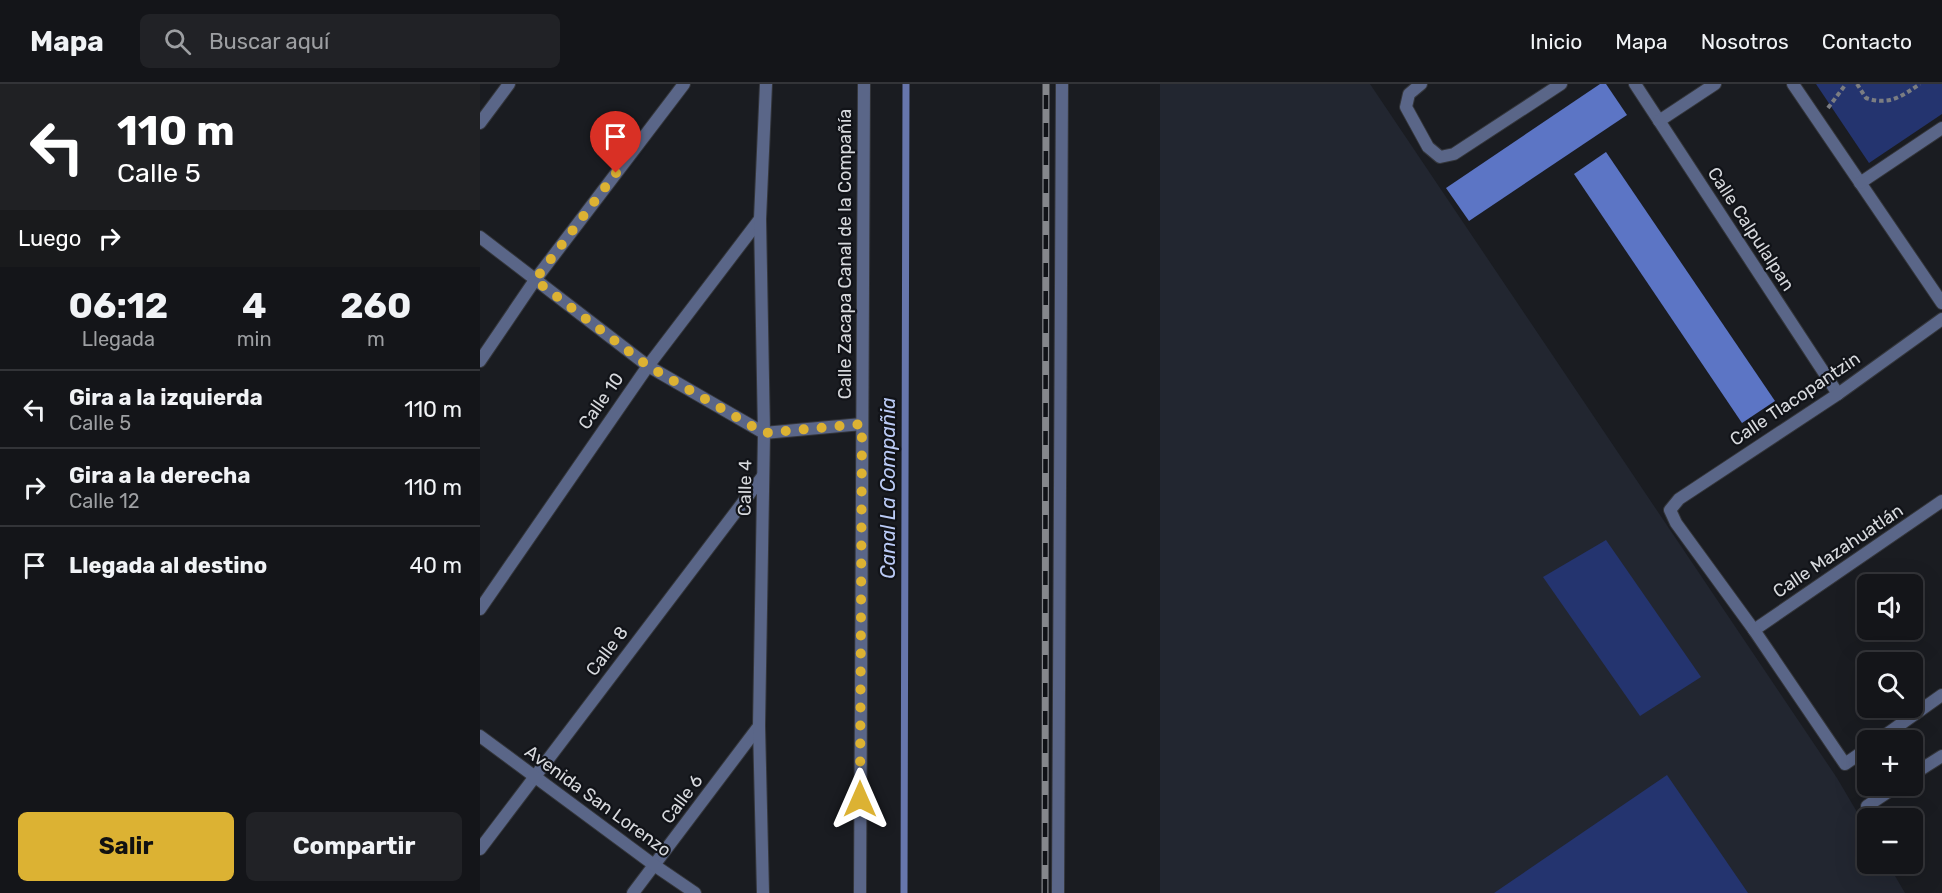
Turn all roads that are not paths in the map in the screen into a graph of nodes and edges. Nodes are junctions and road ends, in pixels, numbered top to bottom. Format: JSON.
{"nodes":[{"id":1,"x":509,"y":84,"type":"edge"},
{"id":2,"x":684,"y":84,"type":"edge"},
{"id":3,"x":766,"y":84,"type":"edge"},
{"id":4,"x":864,"y":84,"type":"edge"},
{"id":5,"x":1062,"y":84,"type":"edge"},
{"id":6,"x":1421,"y":84,"type":"edge"},
{"id":7,"x":1561,"y":84,"type":"edge"},
{"id":8,"x":1635,"y":84,"type":"edge"},
{"id":9,"x":1715,"y":84,"type":"edge"},
{"id":10,"x":1793,"y":84,"type":"edge"},
{"id":11,"x":1659,"y":121,"type":"junction"},
{"id":12,"x":480,"y":123,"type":"edge"},
{"id":13,"x":1942,"y":128,"type":"edge"},
{"id":14,"x":1860,"y":183,"type":"junction"},
{"id":15,"x":760,"y":219,"type":"junction"},
{"id":16,"x":480,"y":237,"type":"edge"},
{"id":17,"x":535,"y":280,"type":"junction"},
{"id":18,"x":1942,"y":303,"type":"edge"},
{"id":19,"x":1942,"y":319,"type":"edge"},
{"id":20,"x":480,"y":361,"type":"edge"},
{"id":21,"x":648,"y":366,"type":"junction"},
{"id":22,"x":1838,"y":394,"type":"junction"},
{"id":23,"x":862,"y":424,"type":"junction"},
{"id":24,"x":764,"y":433,"type":"junction"},
{"id":25,"x":763,"y":476,"type":"junction"},
{"id":26,"x":1942,"y":501,"type":"edge"},
{"id":27,"x":480,"y":609,"type":"edge"},
{"id":28,"x":1754,"y":630,"type":"junction"},
{"id":29,"x":1942,"y":695,"type":"edge"},
{"id":30,"x":759,"y":726,"type":"junction"},
{"id":31,"x":1893,"y":730,"type":"edge"},
{"id":32,"x":480,"y":736,"type":"edge"},
{"id":33,"x":1857,"y":756,"type":"edge"},
{"id":34,"x":1942,"y":756,"type":"edge"},
{"id":35,"x":1923,"y":768,"type":"edge"},
{"id":36,"x":534,"y":776,"type":"junction"},
{"id":37,"x":1882,"y":796,"type":"edge"},
{"id":38,"x":1867,"y":806,"type":"dead end"},
{"id":39,"x":480,"y":849,"type":"edge"},
{"id":40,"x":654,"y":865,"type":"junction"},
{"id":41,"x":633,"y":893,"type":"edge"},
{"id":42,"x":695,"y":893,"type":"edge"},
{"id":43,"x":763,"y":893,"type":"edge"},
{"id":44,"x":860,"y":893,"type":"edge"},
{"id":45,"x":1058,"y":893,"type":"edge"}],
"edges":[{"from":1,"to":12,"type":"street"},
{"from":2,"to":17,"type":"street"},
{"from":3,"to":15,"type":"street","name":"Calle 4"},
{"from":4,"to":23,"type":"street","name":"Calle Zacapa Canal de la Compañía"},
{"from":5,"to":45,"type":"street"},
{"from":6,"to":7,"type":"street"},
{"from":8,"to":11,"type":"street","name":"Calle Calpulalpan"},
{"from":9,"to":11,"type":"street"},
{"from":10,"to":14,"type":"street"},
{"from":11,"to":22,"type":"street","name":"Calle Calpulalpan"},
{"from":13,"to":14,"type":"street"},
{"from":14,"to":18,"type":"street"},
{"from":15,"to":21,"type":"street","name":"Calle 10"},
{"from":15,"to":24,"type":"street","name":"Calle 4"},
{"from":16,"to":17,"type":"street"},
{"from":17,"to":20,"type":"street"},
{"from":17,"to":21,"type":"street"},
{"from":19,"to":22,"type":"street","name":"Calle Tlacopantzin"},
{"from":21,"to":24,"type":"street"},
{"from":21,"to":27,"type":"street","name":"Calle 10"},
{"from":22,"to":28,"type":"street","name":"Calle Tlacopantzin"},
{"from":23,"to":24,"type":"street"},
{"from":23,"to":44,"type":"street","name":"Calle Zacapa Canal de la Compañía"},
{"from":24,"to":25,"type":"street","name":"Calle 4"},
{"from":25,"to":30,"type":"street","name":"Calle 4"},
{"from":25,"to":36,"type":"street","name":"Calle 8"},
{"from":26,"to":28,"type":"street","name":"Calle Mazahuatlán"},
{"from":28,"to":33,"type":"street"},
{"from":29,"to":31,"type":"street"},
{"from":30,"to":40,"type":"street","name":"Calle 6"},
{"from":30,"to":43,"type":"street","name":"Calle 4"},
{"from":32,"to":36,"type":"street","name":"Avenida San Lorenzo"},
{"from":34,"to":35,"type":"street"},
{"from":36,"to":39,"type":"street","name":"Calle 8"},
{"from":36,"to":40,"type":"street","name":"Avenida San Lorenzo"},
{"from":37,"to":38,"type":"street"},
{"from":40,"to":41,"type":"street","name":"Calle 6"},
{"from":40,"to":42,"type":"street","name":"Avenida San Lorenzo"}]}
